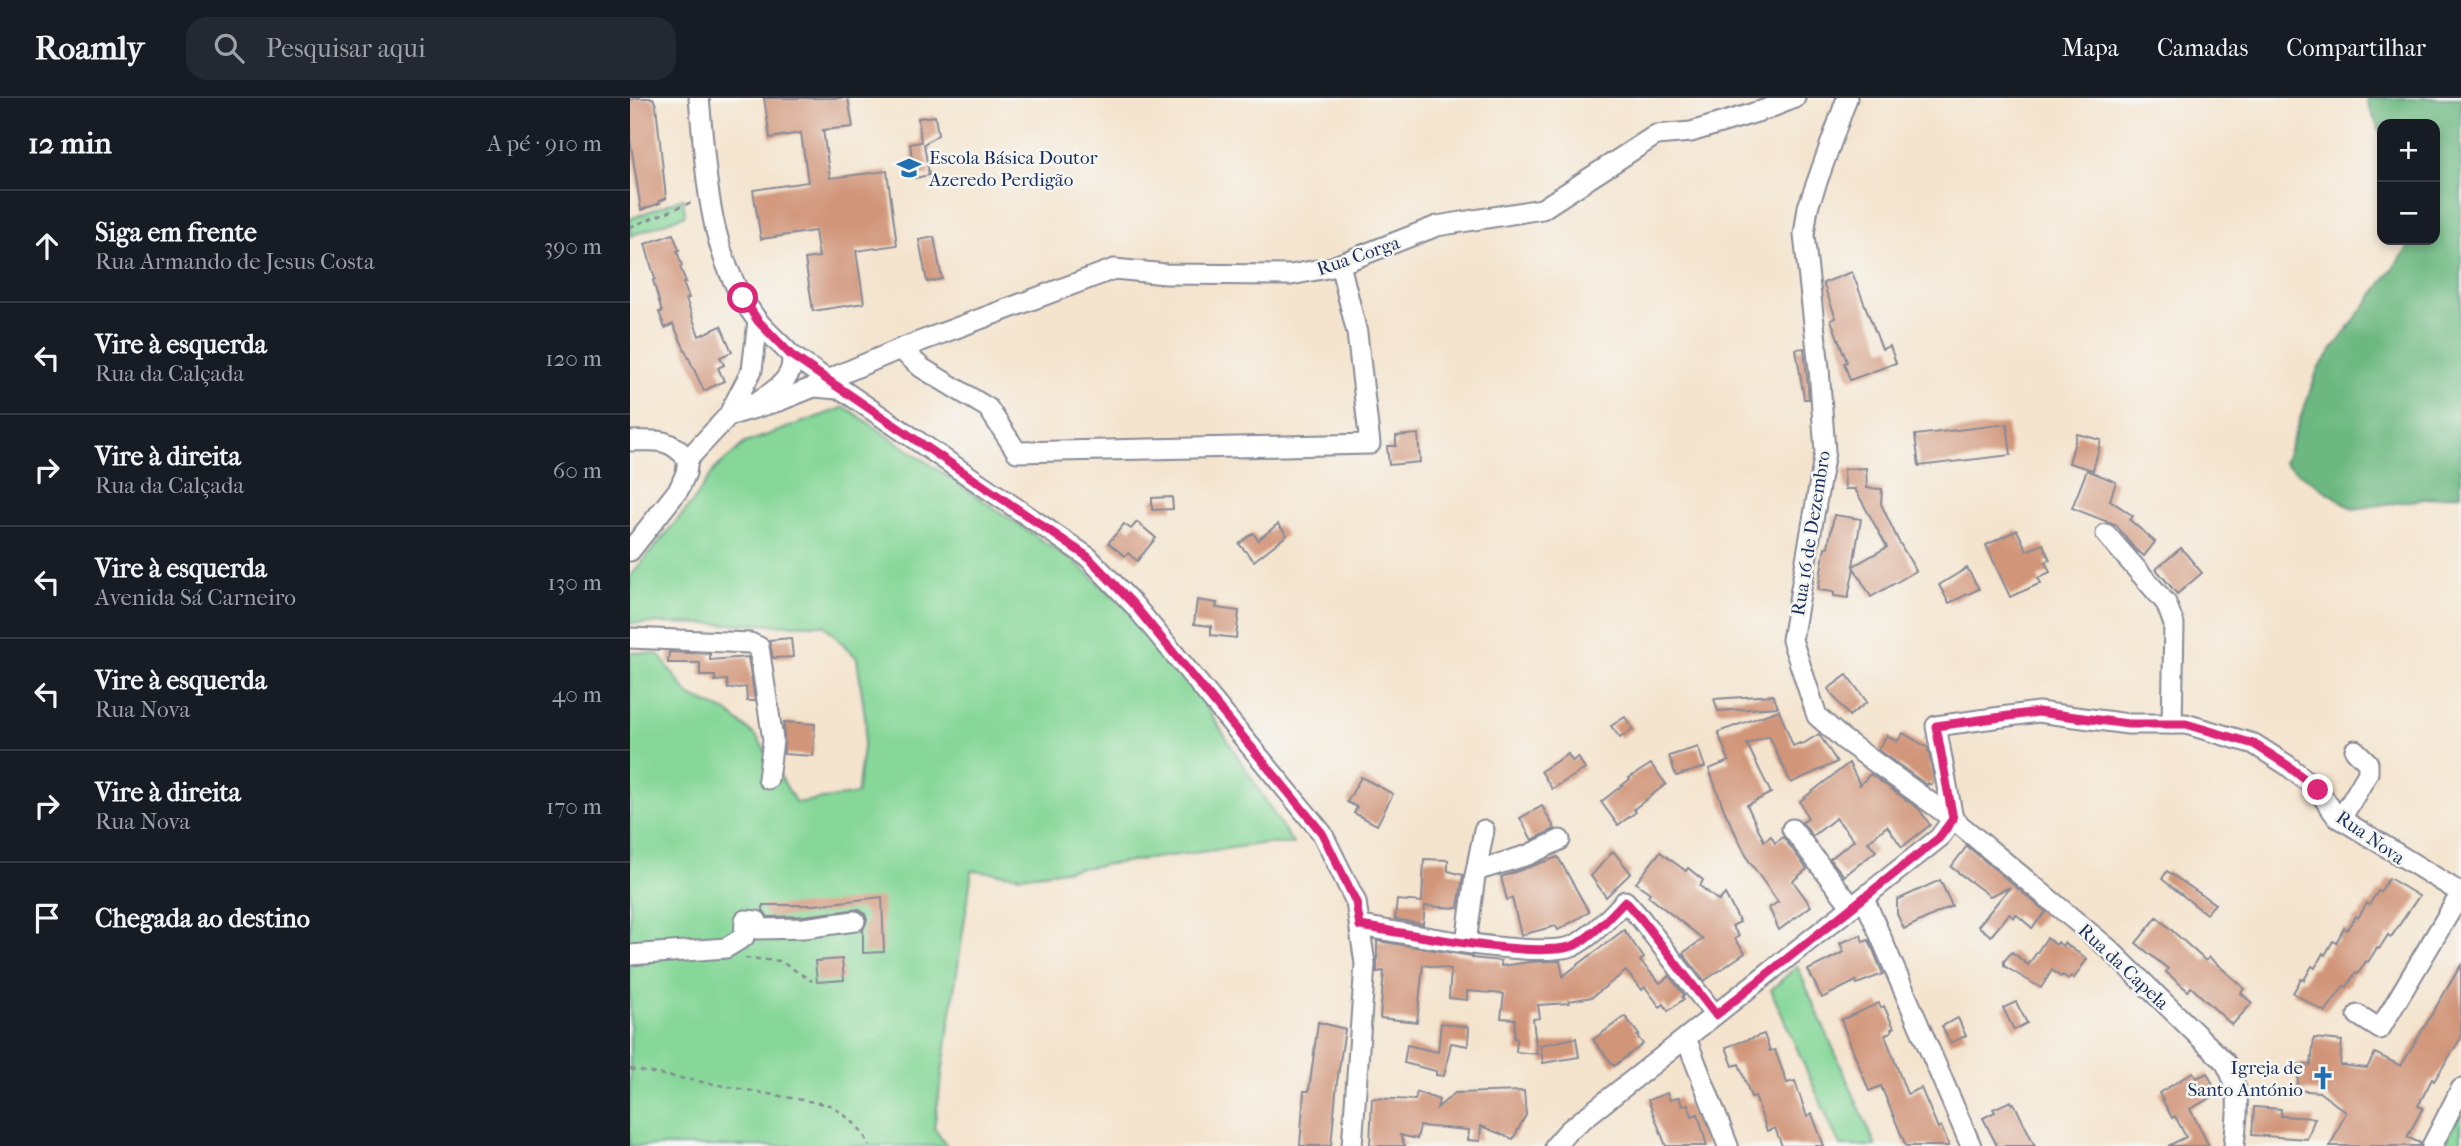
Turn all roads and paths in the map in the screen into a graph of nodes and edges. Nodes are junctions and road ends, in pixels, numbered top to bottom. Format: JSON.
{"nodes":[{"id":1,"x":699,"y":98,"type":"edge"},
{"id":2,"x":1795,"y":98,"type":"edge"},
{"id":3,"x":1847,"y":98,"type":"edge"},
{"id":4,"x":709,"y":195,"type":"junction"},
{"id":5,"x":630,"y":227,"type":"edge"},
{"id":6,"x":1340,"y":264,"type":"junction"},
{"id":7,"x":758,"y":321,"type":"junction"},
{"id":8,"x":901,"y":349,"type":"junction"},
{"id":9,"x":791,"y":355,"type":"junction"},
{"id":10,"x":835,"y":385,"type":"junction"},
{"id":11,"x":728,"y":415,"type":"junction"},
{"id":12,"x":630,"y":442,"type":"edge"},
{"id":13,"x":688,"y":459,"type":"junction"},
{"id":14,"x":2106,"y":534,"type":"dead end"},
{"id":15,"x":630,"y":551,"type":"edge"},
{"id":16,"x":630,"y":638,"type":"edge"},
{"id":17,"x":2172,"y":724,"type":"junction"},
{"id":18,"x":2355,"y":750,"type":"dead end"},
{"id":19,"x":768,"y":779,"type":"dead end"},
{"id":20,"x":1953,"y":819,"type":"junction"},
{"id":21,"x":2341,"y":819,"type":"junction"},
{"id":22,"x":1792,"y":829,"type":"dead end"},
{"id":23,"x":1484,"y":830,"type":"dead end"},
{"id":24,"x":1560,"y":840,"type":"dead end"},
{"id":25,"x":1475,"y":876,"type":"junction"},
{"id":26,"x":2461,"y":893,"type":"edge"},
{"id":27,"x":1858,"y":902,"type":"junction"},
{"id":28,"x":855,"y":921,"type":"dead end"},
{"id":29,"x":1360,"y":926,"type":"junction"},
{"id":30,"x":1466,"y":943,"type":"junction"},
{"id":31,"x":630,"y":955,"type":"edge"},
{"id":32,"x":1716,"y":1015,"type":"junction"},
{"id":33,"x":2358,"y":1016,"type":"dead end"},
{"id":34,"x":1686,"y":1038,"type":"junction"},
{"id":35,"x":630,"y":1069,"type":"edge"},
{"id":36,"x":2461,"y":1089,"type":"edge"},
{"id":37,"x":869,"y":1146,"type":"edge"},
{"id":38,"x":1352,"y":1146,"type":"edge"},
{"id":39,"x":1555,"y":1146,"type":"edge"},
{"id":40,"x":1728,"y":1146,"type":"edge"},
{"id":41,"x":1971,"y":1146,"type":"edge"},
{"id":42,"x":2234,"y":1146,"type":"edge"},
{"id":43,"x":2432,"y":1146,"type":"edge"}],
"edges":[{"from":1,"to":4,"type":"street"},
{"from":2,"to":6,"type":"street","name":"Rua Corga"},
{"from":3,"to":20,"type":"street","name":"Rua 16 de Dezembro"},
{"from":4,"to":5,"type":"path"},
{"from":4,"to":7,"type":"street"},
{"from":6,"to":8,"type":"street","name":"Rua Corga"},
{"from":6,"to":8,"type":"street"},
{"from":7,"to":9,"type":"street"},
{"from":7,"to":11,"type":"street"},
{"from":8,"to":10,"type":"street","name":"Rua Corga"},
{"from":9,"to":10,"type":"street"},
{"from":9,"to":11,"type":"street"},
{"from":10,"to":11,"type":"street"},
{"from":10,"to":29,"type":"street"},
{"from":11,"to":13,"type":"street"},
{"from":12,"to":13,"type":"street"},
{"from":13,"to":15,"type":"street"},
{"from":14,"to":17,"type":"street"},
{"from":16,"to":19,"type":"street"},
{"from":17,"to":20,"type":"street","name":"Rua Nova"},
{"from":17,"to":21,"type":"street","name":"Rua Nova"},
{"from":18,"to":21,"type":"street"},
{"from":20,"to":27,"type":"street"},
{"from":20,"to":42,"type":"street","name":"Rua da Capela"},
{"from":21,"to":26,"type":"street","name":"Rua Nova"},
{"from":22,"to":27,"type":"street"},
{"from":23,"to":25,"type":"street"},
{"from":24,"to":25,"type":"street"},
{"from":25,"to":30,"type":"street"},
{"from":26,"to":33,"type":"street"},
{"from":27,"to":32,"type":"street"},
{"from":27,"to":41,"type":"street"},
{"from":28,"to":31,"type":"street"},
{"from":29,"to":30,"type":"street"},
{"from":29,"to":38,"type":"street"},
{"from":30,"to":32,"type":"street"},
{"from":32,"to":34,"type":"street"},
{"from":34,"to":39,"type":"street"},
{"from":34,"to":40,"type":"street"},
{"from":35,"to":37,"type":"path"},
{"from":36,"to":43,"type":"street"}]}
